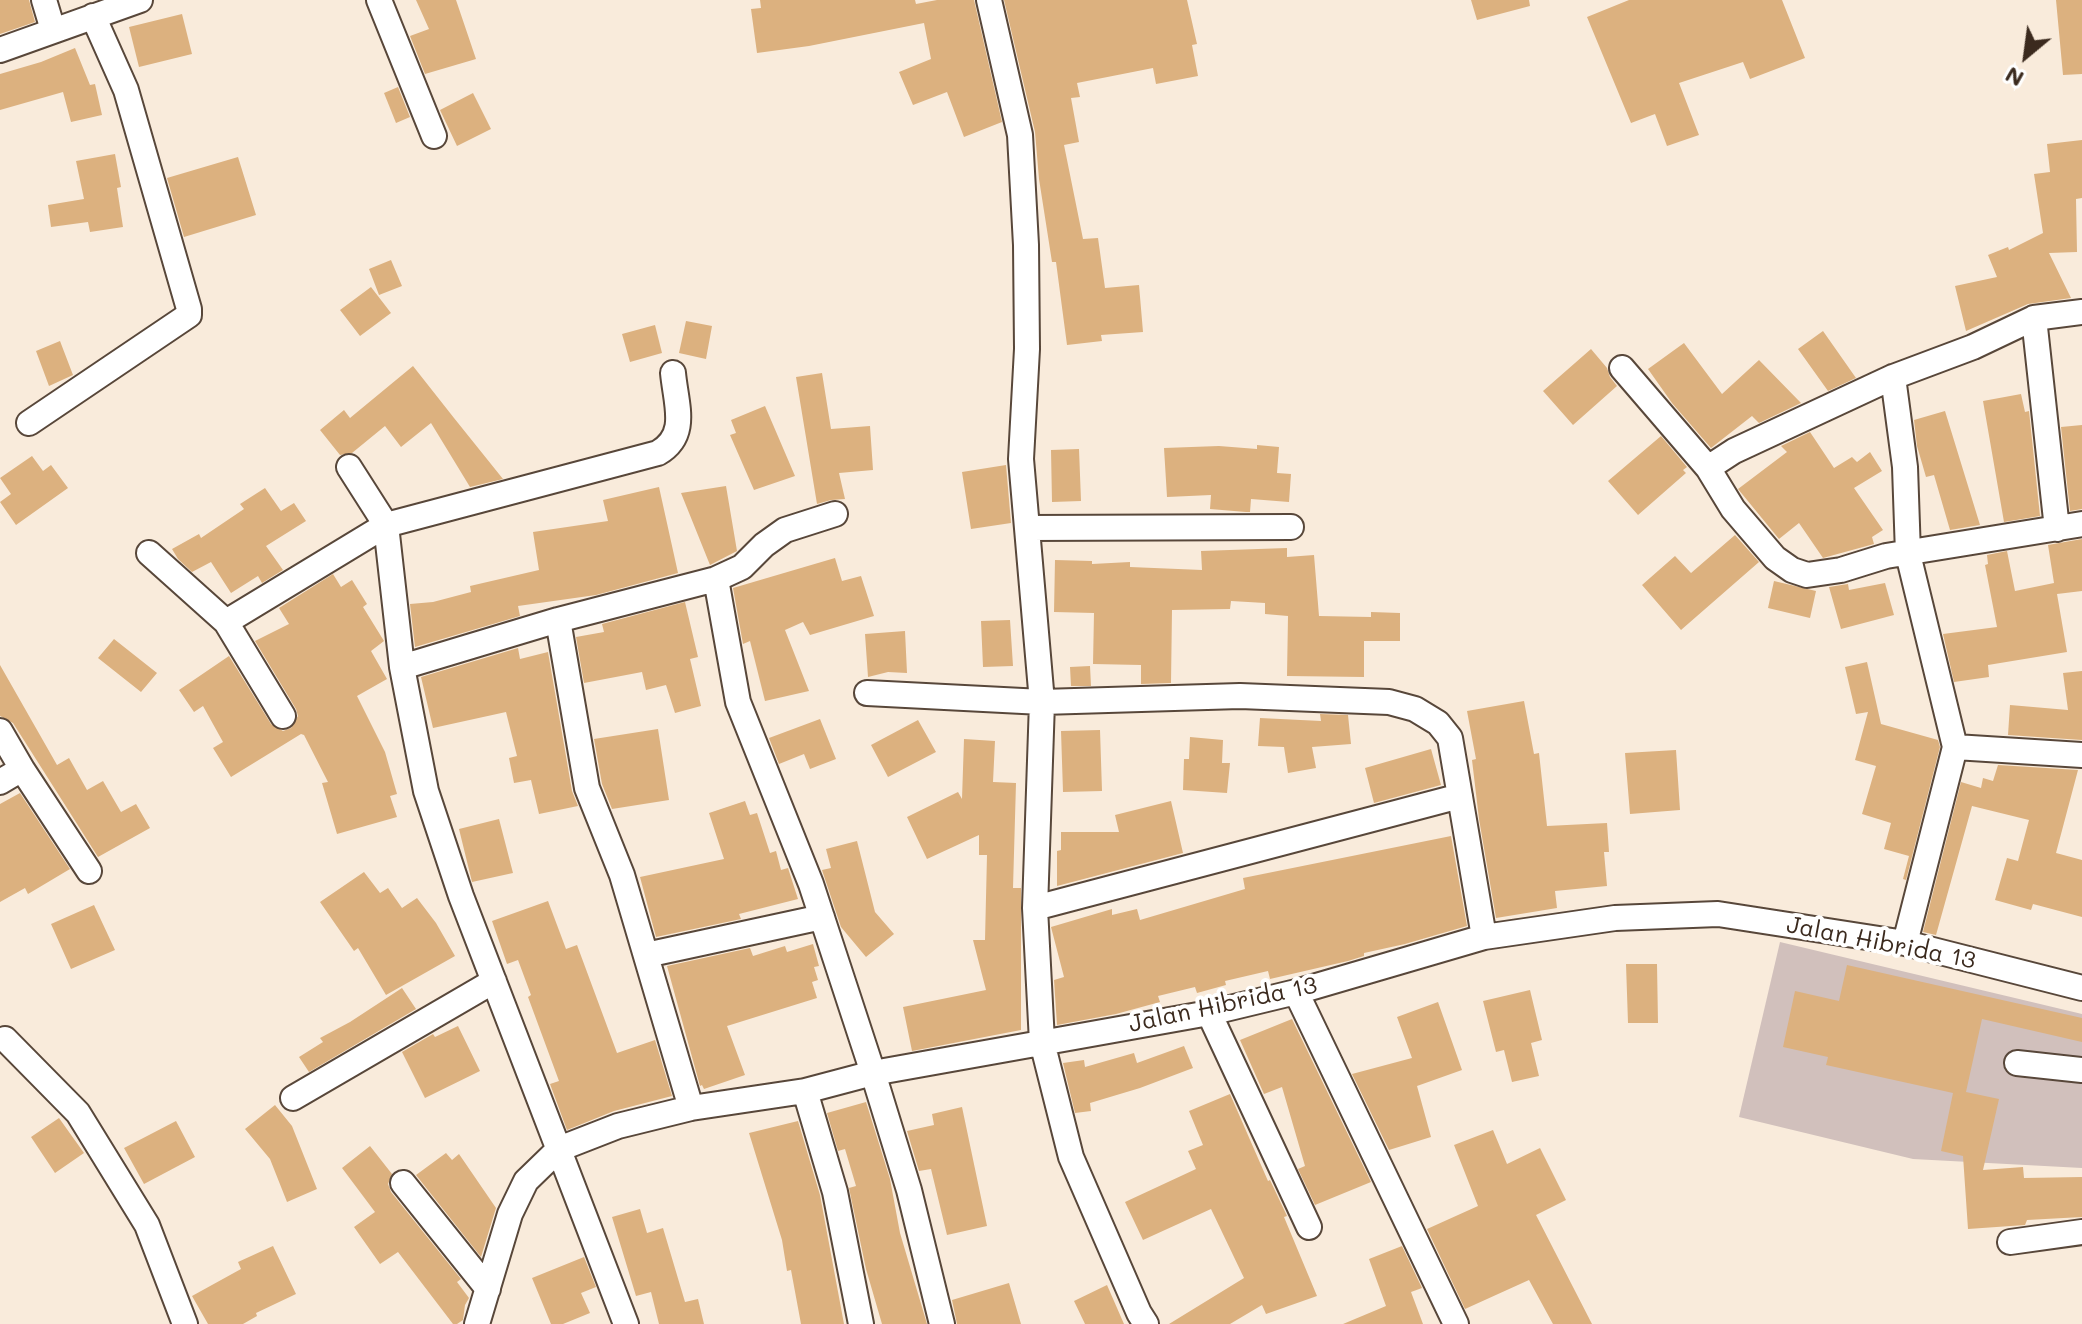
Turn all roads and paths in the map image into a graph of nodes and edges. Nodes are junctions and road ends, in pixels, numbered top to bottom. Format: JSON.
{"nodes":[{"id":1,"x":44,"y":0,"type":"edge"},
{"id":2,"x":140,"y":0,"type":"edge"},
{"id":3,"x":379,"y":0,"type":"edge"},
{"id":4,"x":989,"y":0,"type":"edge"},
{"id":5,"x":93,"y":16,"type":"junction"},
{"id":6,"x":53,"y":30,"type":"junction"},
{"id":7,"x":0,"y":50,"type":"edge"},
{"id":8,"x":434,"y":136,"type":"dead end"},
{"id":9,"x":2082,"y":312,"type":"edge"},
{"id":10,"x":2034,"y":318,"type":"junction"},
{"id":11,"x":1622,"y":368,"type":"dead end"},
{"id":12,"x":673,"y":373,"type":"dead end"},
{"id":13,"x":1893,"y":377,"type":"junction"},
{"id":14,"x":29,"y":423,"type":"dead end"},
{"id":15,"x":349,"y":467,"type":"dead end"},
{"id":16,"x":1708,"y":468,"type":"junction"},
{"id":17,"x":835,"y":514,"type":"dead end"},
{"id":18,"x":2082,"y":524,"type":"edge"},
{"id":19,"x":386,"y":525,"type":"junction"},
{"id":20,"x":1291,"y":527,"type":"dead end"},
{"id":21,"x":1028,"y":528,"type":"junction"},
{"id":22,"x":2057,"y":529,"type":"junction"},
{"id":23,"x":149,"y":553,"type":"dead end"},
{"id":24,"x":1908,"y":554,"type":"junction"},
{"id":25,"x":716,"y":579,"type":"junction"},
{"id":26,"x":558,"y":620,"type":"junction"},
{"id":27,"x":226,"y":622,"type":"junction"},
{"id":28,"x":402,"y":667,"type":"junction"},
{"id":29,"x":867,"y":693,"type":"dead end"},
{"id":30,"x":1042,"y":702,"type":"junction"},
{"id":31,"x":283,"y":716,"type":"dead end"},
{"id":32,"x":0,"y":731,"type":"edge"},
{"id":33,"x":1955,"y":747,"type":"junction"},
{"id":34,"x":2082,"y":755,"type":"edge"},
{"id":35,"x":22,"y":769,"type":"junction"},
{"id":36,"x":0,"y":782,"type":"edge"},
{"id":37,"x":1460,"y":796,"type":"junction"},
{"id":38,"x":89,"y":871,"type":"dead end"},
{"id":39,"x":1035,"y":908,"type":"junction"},
{"id":40,"x":822,"y":917,"type":"junction"},
{"id":41,"x":1484,"y":937,"type":"junction"},
{"id":42,"x":1905,"y":943,"type":"junction"},
{"id":43,"x":646,"y":955,"type":"junction"},
{"id":44,"x":494,"y":981,"type":"junction"},
{"id":45,"x":2082,"y":988,"type":"edge"},
{"id":46,"x":1296,"y":992,"type":"junction"},
{"id":47,"x":1209,"y":1013,"type":"junction"},
{"id":48,"x":5,"y":1039,"type":"dead end"},
{"id":49,"x":1042,"y":1042,"type":"junction"},
{"id":50,"x":2017,"y":1063,"type":"dead end"},
{"id":51,"x":2082,"y":1070,"type":"edge"},
{"id":52,"x":873,"y":1073,"type":"junction"},
{"id":53,"x":805,"y":1091,"type":"junction"},
{"id":54,"x":293,"y":1098,"type":"dead end"},
{"id":55,"x":691,"y":1108,"type":"junction"},
{"id":56,"x":559,"y":1149,"type":"junction"},
{"id":57,"x":403,"y":1183,"type":"dead end"},
{"id":58,"x":1309,"y":1227,"type":"dead end"},
{"id":59,"x":2082,"y":1232,"type":"edge"},
{"id":60,"x":2010,"y":1242,"type":"dead end"},
{"id":61,"x":488,"y":1289,"type":"junction"},
{"id":62,"x":185,"y":1324,"type":"edge"},
{"id":63,"x":477,"y":1324,"type":"edge"},
{"id":64,"x":626,"y":1324,"type":"edge"},
{"id":65,"x":861,"y":1324,"type":"edge"},
{"id":66,"x":942,"y":1324,"type":"edge"},
{"id":67,"x":1146,"y":1324,"type":"edge"},
{"id":68,"x":1456,"y":1324,"type":"edge"}],
"edges":[{"from":1,"to":6,"type":"street"},
{"from":2,"to":5,"type":"street"},
{"from":3,"to":8,"type":"street"},
{"from":4,"to":21,"type":"street"},
{"from":5,"to":6,"type":"street"},
{"from":5,"to":14,"type":"street"},
{"from":6,"to":7,"type":"street"},
{"from":9,"to":10,"type":"street"},
{"from":10,"to":13,"type":"street"},
{"from":10,"to":22,"type":"street"},
{"from":11,"to":16,"type":"street"},
{"from":12,"to":19,"type":"street"},
{"from":13,"to":16,"type":"street"},
{"from":13,"to":24,"type":"street"},
{"from":15,"to":19,"type":"street"},
{"from":16,"to":24,"type":"street"},
{"from":17,"to":25,"type":"street"},
{"from":18,"to":22,"type":"street"},
{"from":19,"to":27,"type":"street"},
{"from":19,"to":28,"type":"street"},
{"from":20,"to":21,"type":"street"},
{"from":21,"to":30,"type":"street"},
{"from":22,"to":24,"type":"street"},
{"from":23,"to":27,"type":"street"},
{"from":24,"to":33,"type":"street"},
{"from":25,"to":26,"type":"street"},
{"from":25,"to":40,"type":"street"},
{"from":26,"to":28,"type":"street"},
{"from":26,"to":43,"type":"street"},
{"from":27,"to":31,"type":"street"},
{"from":28,"to":44,"type":"street"},
{"from":29,"to":30,"type":"street"},
{"from":30,"to":37,"type":"street"},
{"from":30,"to":39,"type":"street"},
{"from":32,"to":35,"type":"street"},
{"from":33,"to":34,"type":"street"},
{"from":33,"to":42,"type":"street"},
{"from":35,"to":36,"type":"street"},
{"from":35,"to":38,"type":"street"},
{"from":37,"to":39,"type":"street"},
{"from":37,"to":41,"type":"street"},
{"from":39,"to":49,"type":"street"},
{"from":40,"to":43,"type":"street"},
{"from":40,"to":52,"type":"street"},
{"from":41,"to":42,"type":"street","name":"Jalan Hibrida 13"},
{"from":41,"to":46,"type":"street","name":"Jalan Hibrida 13"},
{"from":42,"to":45,"type":"street","name":"Jalan Hibrida 13"},
{"from":43,"to":55,"type":"street"},
{"from":44,"to":54,"type":"street"},
{"from":44,"to":56,"type":"street"},
{"from":46,"to":47,"type":"street","name":"Jalan Hibrida 13"},
{"from":46,"to":68,"type":"street"},
{"from":47,"to":49,"type":"street","name":"Jalan Hibrida 13"},
{"from":47,"to":58,"type":"street"},
{"from":48,"to":62,"type":"street"},
{"from":49,"to":52,"type":"street","name":"Jalan Hibrida 13"},
{"from":49,"to":67,"type":"street"},
{"from":50,"to":51,"type":"street"},
{"from":52,"to":53,"type":"street","name":"Jalan Hibrida 13"},
{"from":52,"to":66,"type":"street"},
{"from":53,"to":55,"type":"street","name":"Jalan Hibrida 13"},
{"from":53,"to":65,"type":"street"},
{"from":55,"to":56,"type":"street","name":"Jalan Hibrida 13"},
{"from":56,"to":61,"type":"street","name":"Jalan Hibrida 13"},
{"from":56,"to":64,"type":"street"},
{"from":57,"to":61,"type":"street"},
{"from":59,"to":60,"type":"street"},
{"from":61,"to":63,"type":"street","name":"Jalan Hibrida 13"}]}
